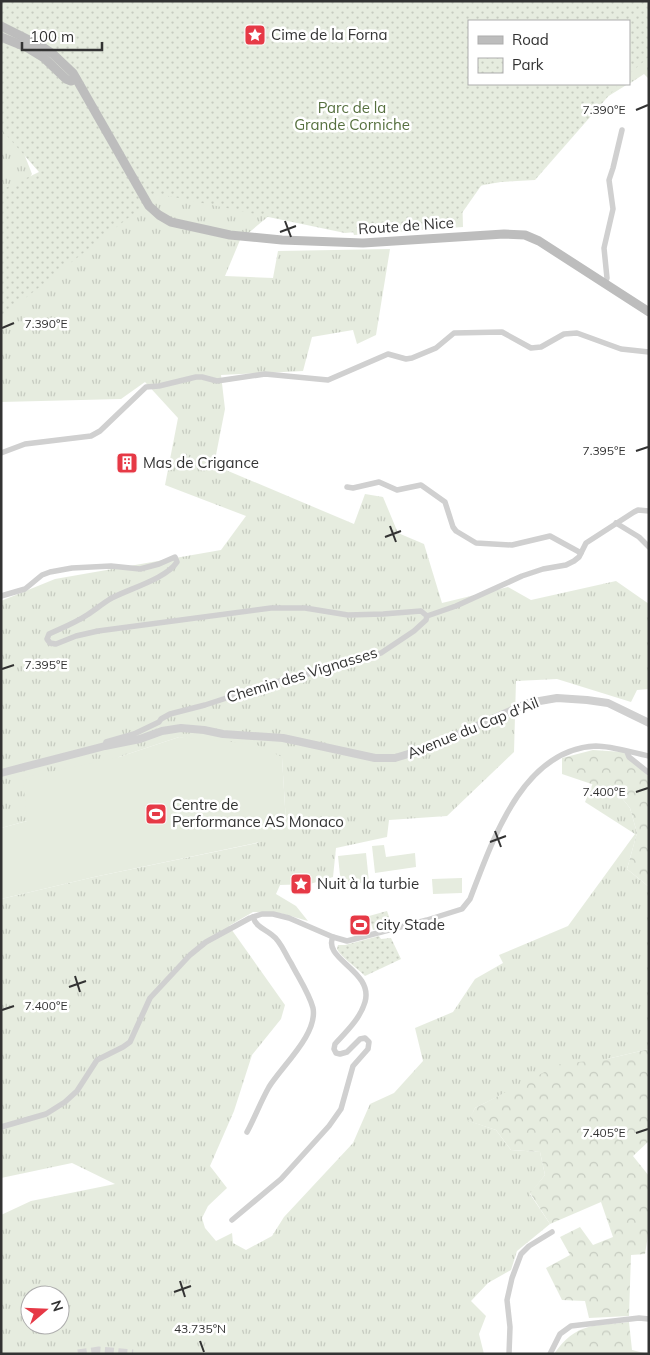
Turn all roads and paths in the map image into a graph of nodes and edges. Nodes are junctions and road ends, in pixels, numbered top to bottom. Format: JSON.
{"nodes":[{"id":1,"x":1,"y":26,"type":"edge"},
{"id":2,"x":1,"y":37,"type":"edge"},
{"id":3,"x":76,"y":79,"type":"junction"},
{"id":4,"x":622,"y":130,"type":"dead end"},
{"id":5,"x":605,"y":284,"type":"junction"},
{"id":6,"x":649,"y":312,"type":"edge"},
{"id":7,"x":649,"y":352,"type":"edge"},
{"id":8,"x":1,"y":453,"type":"edge"},
{"id":9,"x":347,"y":487,"type":"dead end"},
{"id":10,"x":649,"y":511,"type":"edge"},
{"id":11,"x":616,"y":523,"type":"junction"},
{"id":12,"x":649,"y":547,"type":"edge"},
{"id":13,"x":580,"y":553,"type":"junction"},
{"id":14,"x":1,"y":596,"type":"edge"},
{"id":15,"x":427,"y":616,"type":"junction"},
{"id":16,"x":159,"y":722,"type":"junction"},
{"id":17,"x":649,"y":723,"type":"edge"},
{"id":18,"x":162,"y":731,"type":"junction"},
{"id":19,"x":104,"y":746,"type":"junction"},
{"id":20,"x":627,"y":752,"type":"junction"},
{"id":21,"x":649,"y":756,"type":"edge"},
{"id":22,"x":1,"y":773,"type":"edge"},
{"id":23,"x":649,"y":773,"type":"edge"},
{"id":24,"x":253,"y":917,"type":"junction"},
{"id":25,"x":333,"y":937,"type":"junction"},
{"id":26,"x":1,"y":1127,"type":"edge"},
{"id":27,"x":247,"y":1132,"type":"dead end"},
{"id":28,"x":232,"y":1220,"type":"dead end"},
{"id":29,"x":552,"y":1232,"type":"dead end"},
{"id":30,"x":649,"y":1319,"type":"edge"},
{"id":31,"x":509,"y":1354,"type":"edge"},
{"id":32,"x":550,"y":1354,"type":"edge"}],
"edges":[{"from":1,"to":3,"type":"main road"},
{"from":2,"to":3,"type":"main road"},
{"from":3,"to":5,"type":"main road","name":"Route de Nice"},
{"from":4,"to":5,"type":"street"},
{"from":5,"to":6,"type":"main road","name":"Route de Nice"},
{"from":7,"to":8,"type":"street"},
{"from":9,"to":13,"type":"street"},
{"from":10,"to":11,"type":"street","name":"Chemin des Vignasses"},
{"from":11,"to":12,"type":"street"},
{"from":11,"to":13,"type":"street","name":"Chemin des Vignasses"},
{"from":13,"to":15,"type":"street","name":"Chemin des Vignasses"},
{"from":14,"to":15,"type":"street"},
{"from":15,"to":16,"type":"street","name":"Chemin des Vignasses"},
{"from":16,"to":18,"type":"street"},
{"from":16,"to":19,"type":"street","name":"Chemin des Vignasses"},
{"from":17,"to":18,"type":"street","name":"Avenue du Cap d'Ail"},
{"from":18,"to":19,"type":"street","name":"Avenue du Cap d'Ail"},
{"from":19,"to":22,"type":"street","name":"Avenue du Cap d'Ail"},
{"from":20,"to":21,"type":"street"},
{"from":20,"to":23,"type":"street"},
{"from":20,"to":25,"type":"street"},
{"from":24,"to":25,"type":"street"},
{"from":24,"to":26,"type":"street"},
{"from":24,"to":27,"type":"street"},
{"from":25,"to":28,"type":"street"},
{"from":29,"to":31,"type":"street"},
{"from":30,"to":32,"type":"street"}]}
